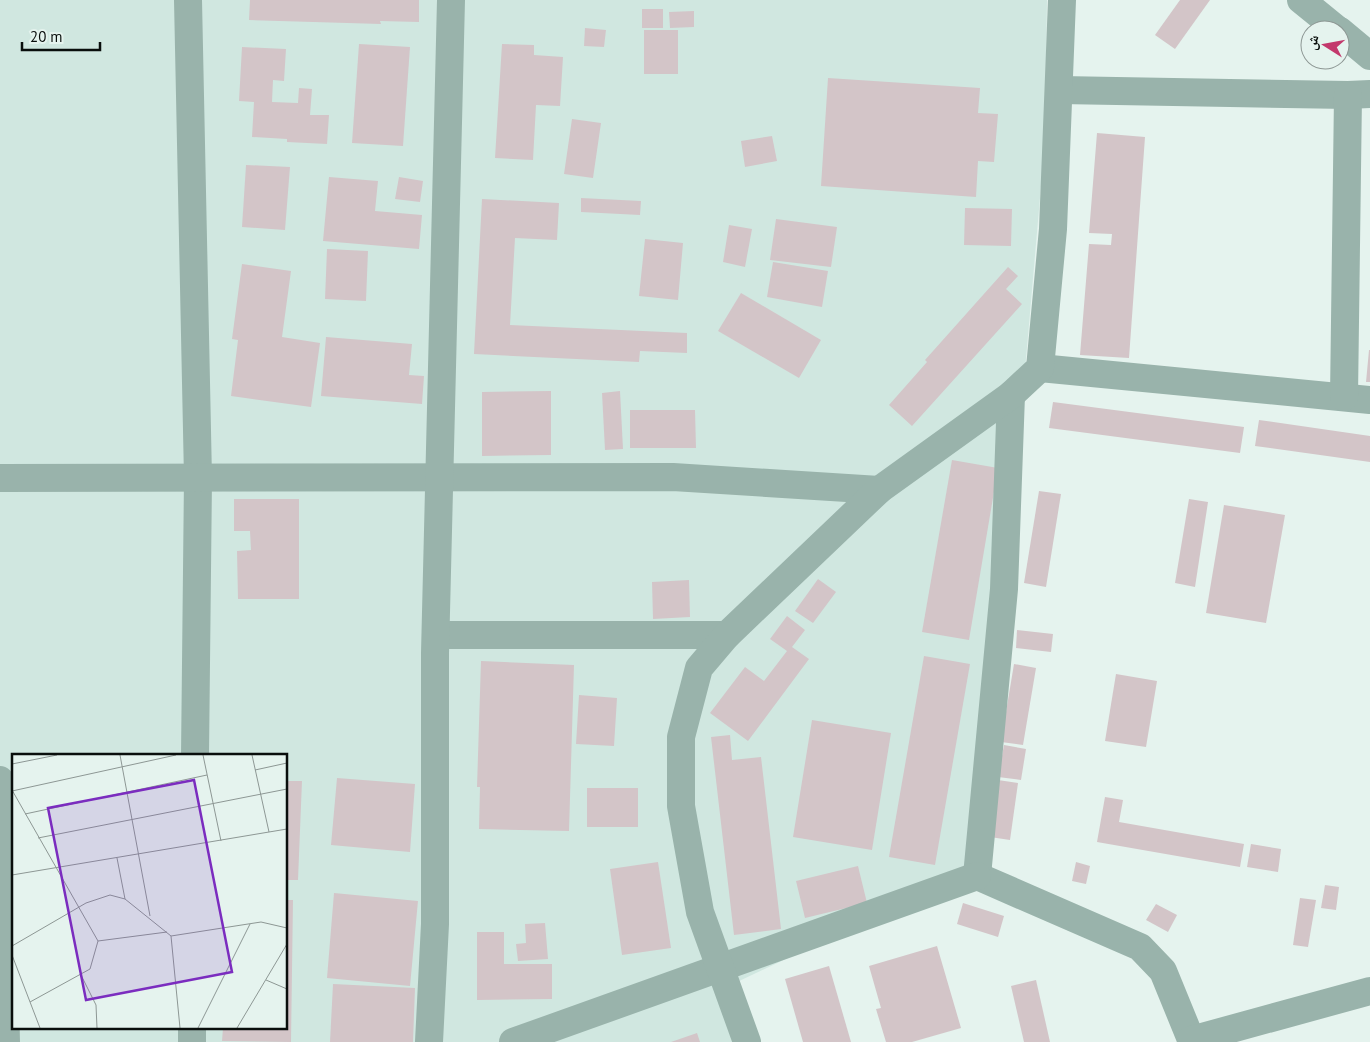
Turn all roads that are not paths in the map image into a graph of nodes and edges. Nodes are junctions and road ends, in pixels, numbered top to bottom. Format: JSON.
{"nodes":[{"id":1,"x":188,"y":0,"type":"edge"},
{"id":2,"x":451,"y":0,"type":"edge"},
{"id":3,"x":1062,"y":0,"type":"edge"},
{"id":4,"x":1301,"y":0,"type":"edge"},
{"id":5,"x":1326,"y":20,"type":"edge"},
{"id":6,"x":1350,"y":40,"type":"edge"},
{"id":7,"x":1370,"y":56,"type":"edge"},
{"id":8,"x":1060,"y":90,"type":"junction"},
{"id":9,"x":1359,"y":95,"type":"edge"},
{"id":10,"x":1040,"y":368,"type":"junction"},
{"id":11,"x":1011,"y":395,"type":"junction"},
{"id":12,"x":1357,"y":399,"type":"edge"},
{"id":13,"x":0,"y":478,"type":"edge"},
{"id":14,"x":198,"y":478,"type":"junction"},
{"id":15,"x":439,"y":478,"type":"junction"},
{"id":16,"x":880,"y":490,"type":"junction"},
{"id":17,"x":436,"y":635,"type":"junction"},
{"id":18,"x":727,"y":635,"type":"junction"},
{"id":19,"x":195,"y":754,"type":"edge"},
{"id":20,"x":0,"y":780,"type":"edge"},
{"id":21,"x":977,"y":876,"type":"junction"},
{"id":22,"x":720,"y":967,"type":"junction"},
{"id":23,"x":1370,"y":991,"type":"edge"},
{"id":24,"x":1192,"y":1041,"type":"edge"},
{"id":25,"x":6,"y":1042,"type":"edge"},
{"id":26,"x":429,"y":1042,"type":"edge"},
{"id":27,"x":513,"y":1042,"type":"edge"},
{"id":28,"x":747,"y":1042,"type":"edge"}],
"edges":[{"from":1,"to":14,"type":"street"},
{"from":2,"to":15,"type":"street"},
{"from":3,"to":8,"type":"street"},
{"from":4,"to":5,"type":"street"},
{"from":6,"to":7,"type":"street"},
{"from":8,"to":9,"type":"street"},
{"from":8,"to":10,"type":"street"},
{"from":9,"to":12,"type":"street"},
{"from":10,"to":11,"type":"street"},
{"from":10,"to":12,"type":"street"},
{"from":11,"to":16,"type":"street"},
{"from":11,"to":21,"type":"street"},
{"from":13,"to":14,"type":"street"},
{"from":14,"to":15,"type":"street"},
{"from":14,"to":19,"type":"street"},
{"from":15,"to":16,"type":"street"},
{"from":15,"to":17,"type":"street"},
{"from":16,"to":18,"type":"street"},
{"from":17,"to":18,"type":"street"},
{"from":17,"to":26,"type":"street"},
{"from":18,"to":22,"type":"street"},
{"from":20,"to":25,"type":"street"},
{"from":21,"to":22,"type":"street"},
{"from":21,"to":24,"type":"street"},
{"from":22,"to":27,"type":"street"},
{"from":22,"to":28,"type":"street"},
{"from":23,"to":24,"type":"street"}]}
